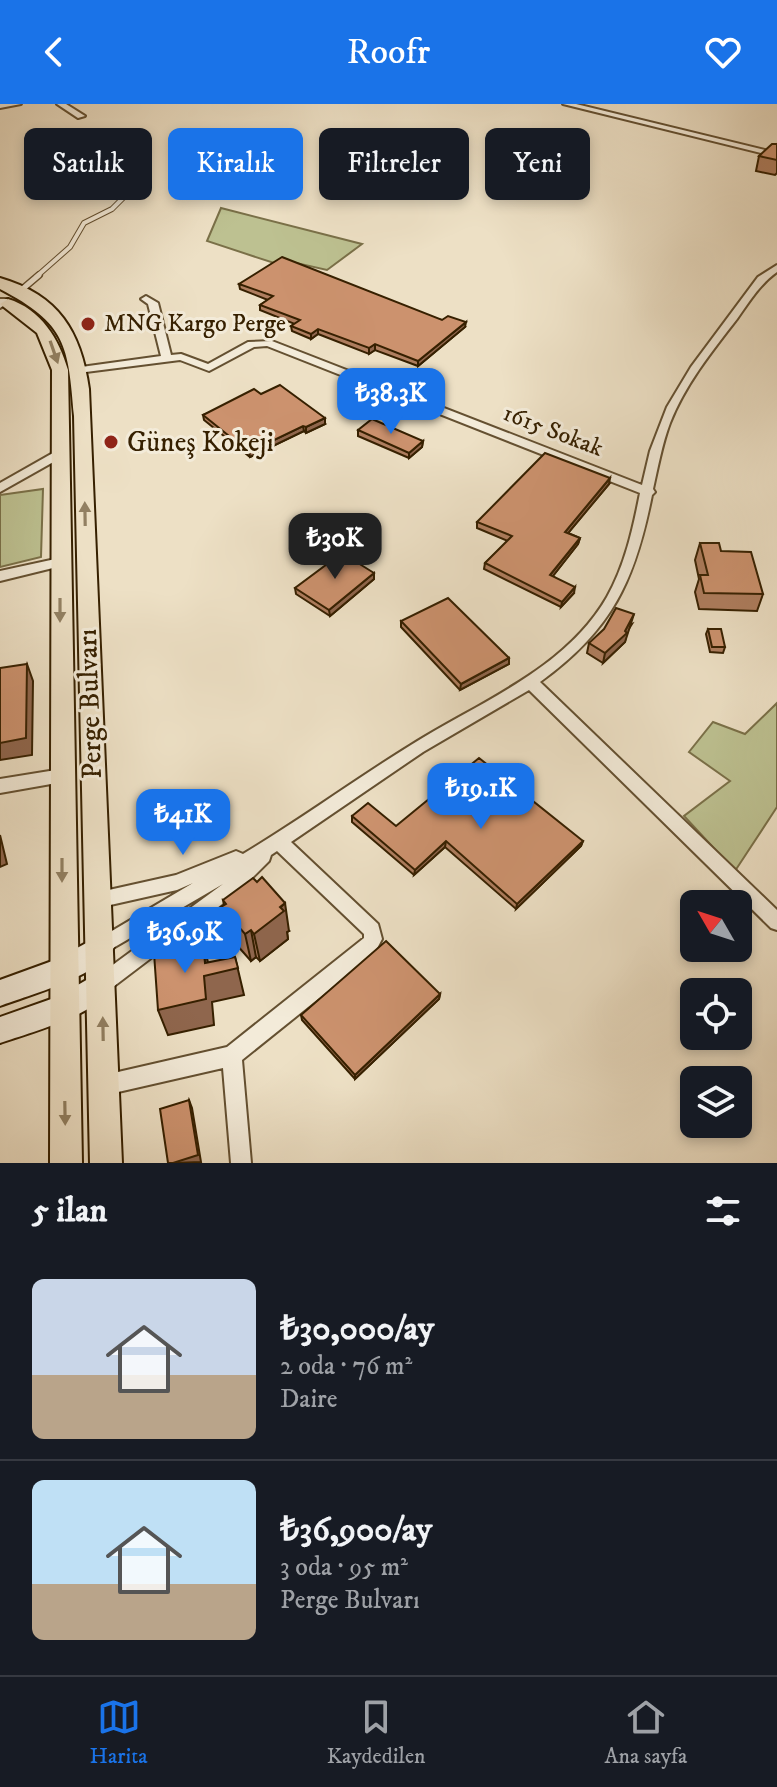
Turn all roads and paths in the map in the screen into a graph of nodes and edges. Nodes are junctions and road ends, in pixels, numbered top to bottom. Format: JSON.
{"nodes":[{"id":1,"x":17,"y":104,"type":"edge"},
{"id":2,"x":61,"y":104,"type":"edge"},
{"id":3,"x":567,"y":104,"type":"edge"},
{"id":4,"x":0,"y":106,"type":"edge"},
{"id":5,"x":81,"y":116,"type":"dead end"},
{"id":6,"x":777,"y":155,"type":"edge"},
{"id":7,"x":121,"y":200,"type":"edge"},
{"id":8,"x":777,"y":268,"type":"edge"},
{"id":9,"x":4,"y":296,"type":"edge"},
{"id":10,"x":146,"y":299,"type":"dead end"},
{"id":11,"x":167,"y":359,"type":"junction"},
{"id":12,"x":78,"y":370,"type":"junction"},
{"id":13,"x":60,"y":453,"type":"junction"},
{"id":14,"x":0,"y":488,"type":"edge"},
{"id":15,"x":649,"y":492,"type":"junction"},
{"id":16,"x":60,"y":562,"type":"junction"},
{"id":17,"x":0,"y":576,"type":"edge"},
{"id":18,"x":529,"y":681,"type":"junction"},
{"id":19,"x":62,"y":776,"type":"junction"},
{"id":20,"x":0,"y":786,"type":"edge"},
{"id":21,"x":278,"y":841,"type":"junction"},
{"id":22,"x":97,"y":900,"type":"junction"},
{"id":23,"x":777,"y":922,"type":"edge"},
{"id":24,"x":101,"y":947,"type":"junction"},
{"id":25,"x":63,"y":970,"type":"junction"},
{"id":26,"x":102,"y":984,"type":"junction"},
{"id":27,"x":0,"y":993,"type":"edge"},
{"id":28,"x":64,"y":1007,"type":"junction"},
{"id":29,"x":0,"y":1030,"type":"edge"},
{"id":30,"x":232,"y":1056,"type":"junction"},
{"id":31,"x":105,"y":1085,"type":"junction"},
{"id":32,"x":66,"y":1163,"type":"edge"},
{"id":33,"x":106,"y":1163,"type":"edge"},
{"id":34,"x":241,"y":1163,"type":"edge"}],
"edges":[{"from":1,"to":4,"type":"street"},
{"from":2,"to":5,"type":"street"},
{"from":3,"to":6,"type":"street"},
{"from":7,"to":9,"type":"lane"},
{"from":8,"to":15,"type":"street"},
{"from":9,"to":12,"type":"main road","name":"Perge Bulvarı"},
{"from":9,"to":13,"type":"main road","name":"Perge Bulvarı","one_way":true},
{"from":10,"to":11,"type":"street"},
{"from":11,"to":12,"type":"street","name":"1615 Sokak"},
{"from":11,"to":15,"type":"street","name":"1615 Sokak"},
{"from":22,"to":12,"type":"main road","name":"Perge Bulvarı","one_way":true},
{"from":13,"to":14,"type":"street"},
{"from":13,"to":16,"type":"main road","name":"Perge Bulvarı"},
{"from":15,"to":18,"type":"street"},
{"from":16,"to":17,"type":"street"},
{"from":16,"to":19,"type":"main road","name":"Perge Bulvarı","one_way":true},
{"from":18,"to":21,"type":"street"},
{"from":18,"to":23,"type":"street"},
{"from":19,"to":20,"type":"street"},
{"from":19,"to":25,"type":"main road","name":"Perge Bulvarı","one_way":true},
{"from":21,"to":22,"type":"street"},
{"from":21,"to":24,"type":"street"},
{"from":21,"to":26,"type":"street"},
{"from":21,"to":30,"type":"street"},
{"from":22,"to":24,"type":"main road","name":"Perge Bulvarı"},
{"from":24,"to":25,"type":"main road"},
{"from":24,"to":26,"type":"main road","name":"Perge Bulvarı"},
{"from":25,"to":27,"type":"main road"},
{"from":25,"to":28,"type":"main road","name":"Perge Bulvarı"},
{"from":26,"to":28,"type":"main road"},
{"from":31,"to":26,"type":"main road","name":"Perge Bulvarı","one_way":true},
{"from":28,"to":29,"type":"main road"},
{"from":28,"to":32,"type":"main road","name":"Perge Bulvarı","one_way":true},
{"from":30,"to":31,"type":"street"},
{"from":30,"to":34,"type":"street"},
{"from":31,"to":33,"type":"main road","name":"Perge Bulvarı"}]}
